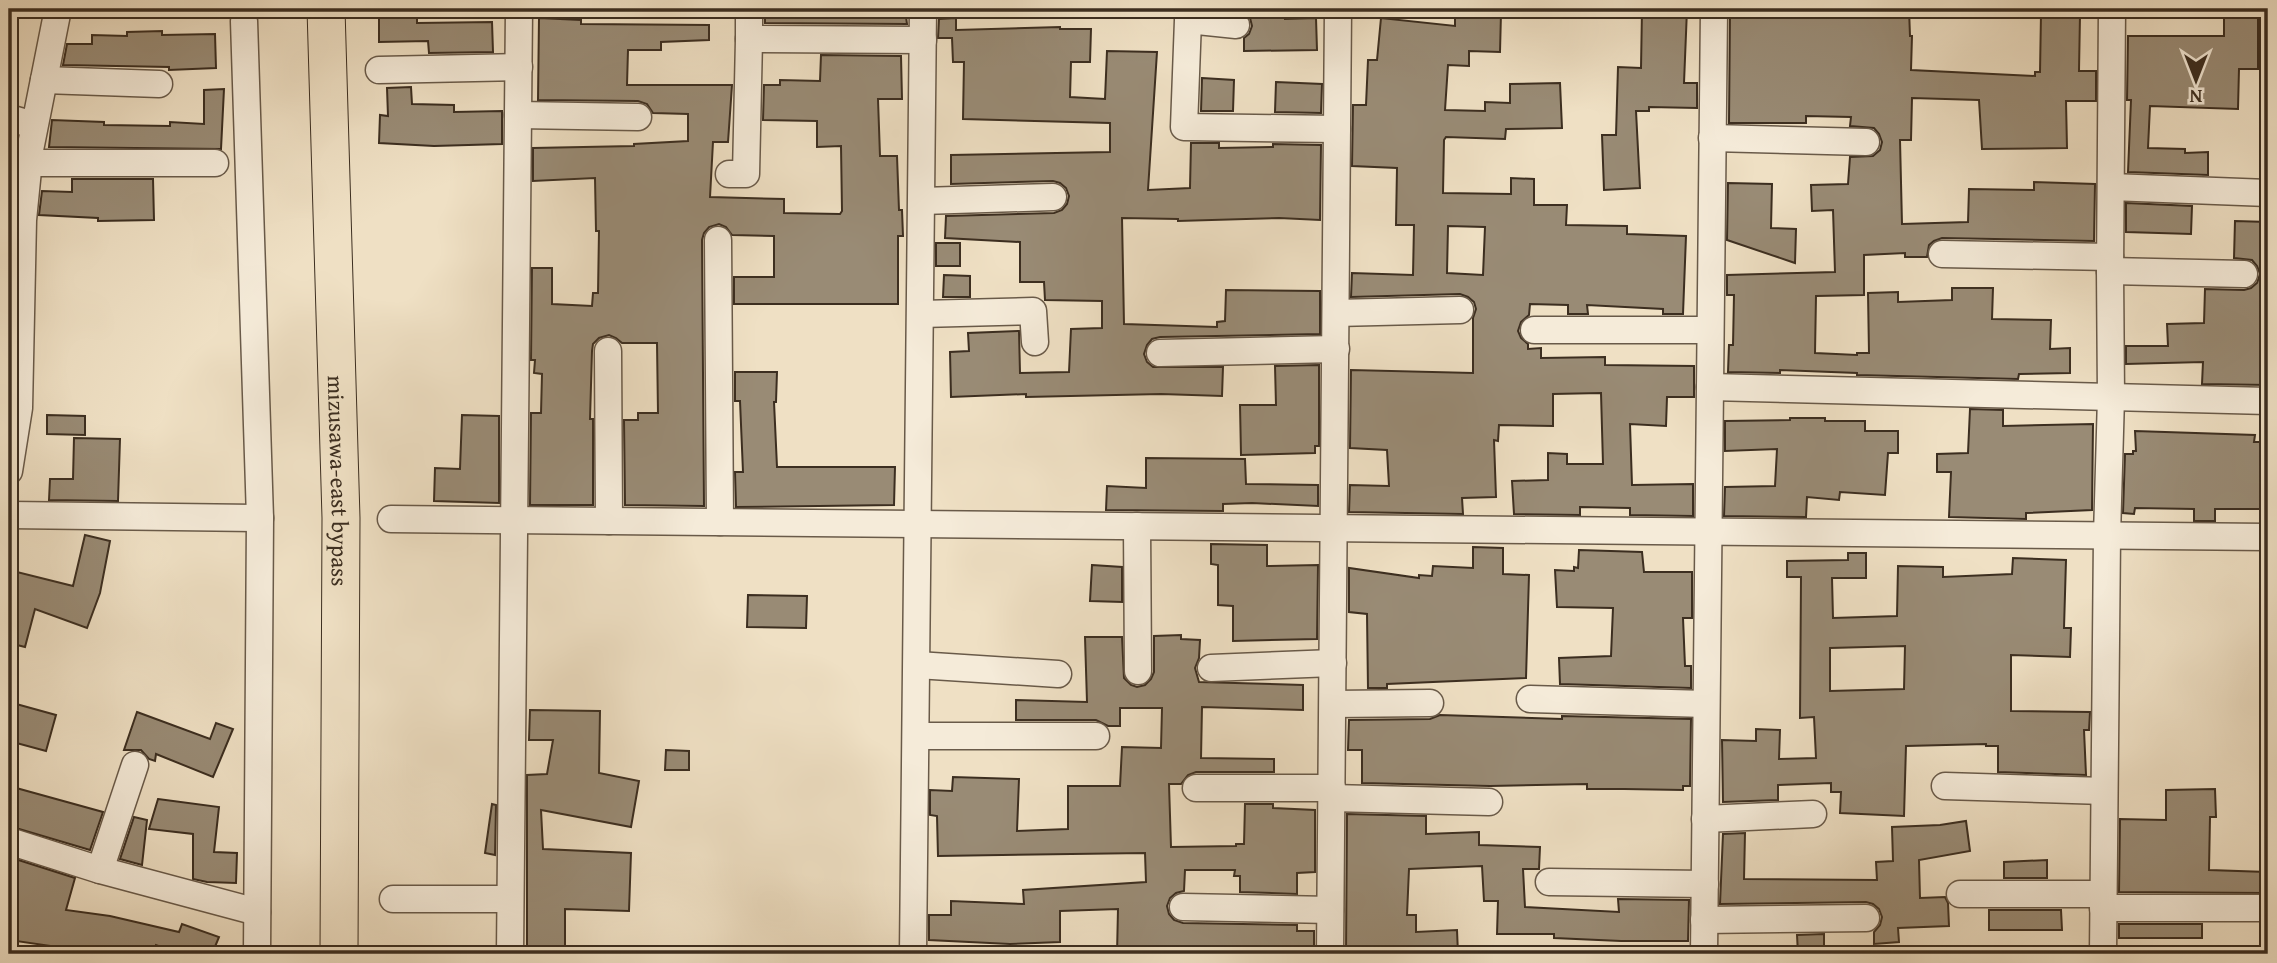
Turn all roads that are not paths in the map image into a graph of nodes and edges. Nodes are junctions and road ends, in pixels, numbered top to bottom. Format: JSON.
{"nodes":[{"id":1,"x":58,"y":9,"type":"edge"},
{"id":2,"x":326,"y":9,"type":"edge"},
{"id":3,"x":519,"y":9,"type":"edge"},
{"id":4,"x":749,"y":9,"type":"edge"},
{"id":5,"x":923,"y":9,"type":"edge"},
{"id":6,"x":1338,"y":9,"type":"edge"},
{"id":7,"x":1714,"y":9,"type":"edge"},
{"id":8,"x":2112,"y":9,"type":"edge"},
{"id":9,"x":244,"y":21,"type":"dead end"},
{"id":10,"x":1236,"y":25,"type":"dead end"},
{"id":11,"x":749,"y":40,"type":"junction"},
{"id":12,"x":923,"y":40,"type":"junction"},
{"id":13,"x":519,"y":68,"type":"junction"},
{"id":14,"x":379,"y":70,"type":"dead end"},
{"id":15,"x":44,"y":80,"type":"junction"},
{"id":16,"x":159,"y":84,"type":"dead end"},
{"id":17,"x":518,"y":115,"type":"junction"},
{"id":18,"x":638,"y":117,"type":"dead end"},
{"id":19,"x":21,"y":121,"type":"edge"},
{"id":20,"x":1338,"y":129,"type":"junction"},
{"id":21,"x":1712,"y":138,"type":"junction"},
{"id":22,"x":1867,"y":142,"type":"dead end"},
{"id":23,"x":29,"y":163,"type":"junction"},
{"id":24,"x":215,"y":163,"type":"dead end"},
{"id":25,"x":729,"y":174,"type":"dead end"},
{"id":26,"x":2111,"y":187,"type":"junction"},
{"id":27,"x":2268,"y":193,"type":"edge"},
{"id":28,"x":1053,"y":197,"type":"dead end"},
{"id":29,"x":922,"y":201,"type":"junction"},
{"id":30,"x":718,"y":240,"type":"dead end"},
{"id":31,"x":1942,"y":254,"type":"dead end"},
{"id":32,"x":2110,"y":264,"type":"junction"},
{"id":33,"x":2244,"y":274,"type":"dead end"},
{"id":34,"x":1460,"y":310,"type":"dead end"},
{"id":35,"x":1336,"y":313,"type":"junction"},
{"id":36,"x":920,"y":314,"type":"junction"},
{"id":37,"x":1534,"y":330,"type":"dead end"},
{"id":38,"x":1710,"y":330,"type":"junction"},
{"id":39,"x":1035,"y":342,"type":"dead end"},
{"id":40,"x":1336,"y":349,"type":"junction"},
{"id":41,"x":608,"y":351,"type":"dead end"},
{"id":42,"x":1160,"y":354,"type":"dead end"},
{"id":43,"x":1710,"y":387,"type":"junction"},
{"id":44,"x":2111,"y":397,"type":"junction"},
{"id":45,"x":2268,"y":401,"type":"edge"},
{"id":46,"x":12,"y":435,"type":"edge"},
{"id":47,"x":9,"y":471,"type":"edge"},
{"id":48,"x":9,"y":515,"type":"edge"},
{"id":49,"x":260,"y":518,"type":"junction"},
{"id":50,"x":391,"y":519,"type":"dead end"},
{"id":51,"x":514,"y":520,"type":"junction"},
{"id":52,"x":609,"y":521,"type":"junction"},
{"id":53,"x":720,"y":522,"type":"junction"},
{"id":54,"x":919,"y":524,"type":"junction"},
{"id":55,"x":1137,"y":526,"type":"junction"},
{"id":56,"x":1334,"y":528,"type":"junction"},
{"id":57,"x":1708,"y":532,"type":"junction"},
{"id":58,"x":2107,"y":536,"type":"junction"},
{"id":59,"x":2268,"y":537,"type":"edge"},
{"id":60,"x":1333,"y":663,"type":"junction"},
{"id":61,"x":917,"y":666,"type":"junction"},
{"id":62,"x":1211,"y":668,"type":"dead end"},
{"id":63,"x":1138,"y":670,"type":"dead end"},
{"id":64,"x":1058,"y":674,"type":"dead end"},
{"id":65,"x":1530,"y":699,"type":"dead end"},
{"id":66,"x":1430,"y":703,"type":"dead end"},
{"id":67,"x":1333,"y":704,"type":"junction"},
{"id":68,"x":1706,"y":704,"type":"junction"},
{"id":69,"x":916,"y":736,"type":"junction"},
{"id":70,"x":1096,"y":736,"type":"dead end"},
{"id":71,"x":135,"y":765,"type":"dead end"},
{"id":72,"x":1945,"y":786,"type":"dead end"},
{"id":73,"x":1196,"y":788,"type":"dead end"},
{"id":74,"x":2104,"y":791,"type":"junction"},
{"id":75,"x":1332,"y":793,"type":"junction"},
{"id":76,"x":1489,"y":802,"type":"dead end"},
{"id":77,"x":1813,"y":814,"type":"dead end"},
{"id":78,"x":1705,"y":819,"type":"junction"},
{"id":79,"x":9,"y":841,"type":"edge"},
{"id":80,"x":100,"y":870,"type":"junction"},
{"id":81,"x":1549,"y":882,"type":"dead end"},
{"id":82,"x":1705,"y":884,"type":"junction"},
{"id":83,"x":1960,"y":894,"type":"dead end"},
{"id":84,"x":393,"y":899,"type":"dead end"},
{"id":85,"x":510,"y":899,"type":"junction"},
{"id":86,"x":2103,"y":901,"type":"junction"},
{"id":87,"x":1183,"y":907,"type":"dead end"},
{"id":88,"x":2262,"y":908,"type":"dead end"},
{"id":89,"x":1331,"y":910,"type":"junction"},
{"id":90,"x":257,"y":912,"type":"junction"},
{"id":91,"x":1867,"y":918,"type":"dead end"},
{"id":92,"x":1704,"y":920,"type":"junction"},
{"id":93,"x":257,"y":954,"type":"edge"},
{"id":94,"x":339,"y":954,"type":"edge"},
{"id":95,"x":510,"y":954,"type":"edge"},
{"id":96,"x":913,"y":954,"type":"edge"},
{"id":97,"x":1330,"y":954,"type":"edge"},
{"id":98,"x":1704,"y":954,"type":"edge"},
{"id":99,"x":2103,"y":954,"type":"edge"}],
"edges":[{"from":1,"to":15,"type":"street"},
{"from":2,"to":94,"type":"highway","name":"mizusawa-east bypass"},
{"from":3,"to":13,"type":"street"},
{"from":4,"to":11,"type":"street"},
{"from":5,"to":12,"type":"street"},
{"from":6,"to":20,"type":"street"},
{"from":7,"to":21,"type":"street"},
{"from":8,"to":26,"type":"street"},
{"from":9,"to":49,"type":"street"},
{"from":10,"to":20,"type":"street"},
{"from":11,"to":12,"type":"street"},
{"from":11,"to":25,"type":"street"},
{"from":12,"to":29,"type":"street"},
{"from":13,"to":14,"type":"street"},
{"from":13,"to":17,"type":"street"},
{"from":15,"to":16,"type":"street"},
{"from":15,"to":19,"type":"street"},
{"from":17,"to":18,"type":"street"},
{"from":17,"to":51,"type":"street"},
{"from":19,"to":23,"type":"street"},
{"from":20,"to":35,"type":"street"},
{"from":21,"to":22,"type":"street"},
{"from":21,"to":38,"type":"street"},
{"from":23,"to":24,"type":"street"},
{"from":23,"to":46,"type":"street"},
{"from":26,"to":27,"type":"street"},
{"from":26,"to":32,"type":"street"},
{"from":28,"to":29,"type":"street"},
{"from":29,"to":36,"type":"street"},
{"from":30,"to":53,"type":"street"},
{"from":31,"to":32,"type":"street"},
{"from":32,"to":33,"type":"street"},
{"from":32,"to":44,"type":"street"},
{"from":34,"to":35,"type":"street"},
{"from":35,"to":40,"type":"street"},
{"from":36,"to":39,"type":"street"},
{"from":36,"to":54,"type":"street"},
{"from":37,"to":38,"type":"street"},
{"from":38,"to":43,"type":"street"},
{"from":40,"to":42,"type":"street"},
{"from":40,"to":56,"type":"street"},
{"from":41,"to":52,"type":"street"},
{"from":43,"to":44,"type":"street"},
{"from":43,"to":57,"type":"street"},
{"from":44,"to":45,"type":"street"},
{"from":44,"to":58,"type":"street"},
{"from":46,"to":47,"type":"street"},
{"from":48,"to":49,"type":"street"},
{"from":49,"to":90,"type":"street"},
{"from":50,"to":51,"type":"street"},
{"from":51,"to":52,"type":"street"},
{"from":51,"to":85,"type":"street"},
{"from":52,"to":53,"type":"street"},
{"from":53,"to":54,"type":"street"},
{"from":54,"to":55,"type":"street"},
{"from":54,"to":61,"type":"street"},
{"from":55,"to":56,"type":"street"},
{"from":55,"to":63,"type":"street"},
{"from":56,"to":57,"type":"street"},
{"from":56,"to":60,"type":"street"},
{"from":57,"to":58,"type":"street"},
{"from":57,"to":68,"type":"street"},
{"from":58,"to":59,"type":"street"},
{"from":58,"to":74,"type":"street"},
{"from":60,"to":62,"type":"street"},
{"from":60,"to":67,"type":"street"},
{"from":61,"to":64,"type":"street"},
{"from":61,"to":69,"type":"street"},
{"from":65,"to":68,"type":"street"},
{"from":66,"to":67,"type":"street"},
{"from":67,"to":75,"type":"street"},
{"from":68,"to":78,"type":"street"},
{"from":69,"to":70,"type":"street"},
{"from":69,"to":96,"type":"street"},
{"from":71,"to":80,"type":"street"},
{"from":72,"to":74,"type":"street"},
{"from":73,"to":75,"type":"street"},
{"from":74,"to":86,"type":"street"},
{"from":75,"to":76,"type":"street"},
{"from":75,"to":89,"type":"street"},
{"from":77,"to":78,"type":"street"},
{"from":78,"to":82,"type":"street"},
{"from":79,"to":80,"type":"street"},
{"from":80,"to":90,"type":"street"},
{"from":81,"to":82,"type":"street"},
{"from":82,"to":92,"type":"street"},
{"from":83,"to":86,"type":"street"},
{"from":84,"to":85,"type":"street"},
{"from":85,"to":95,"type":"street"},
{"from":86,"to":88,"type":"street"},
{"from":86,"to":99,"type":"street"},
{"from":87,"to":89,"type":"street"},
{"from":89,"to":97,"type":"street"},
{"from":90,"to":93,"type":"street"},
{"from":91,"to":92,"type":"street"},
{"from":92,"to":98,"type":"street"}]}
